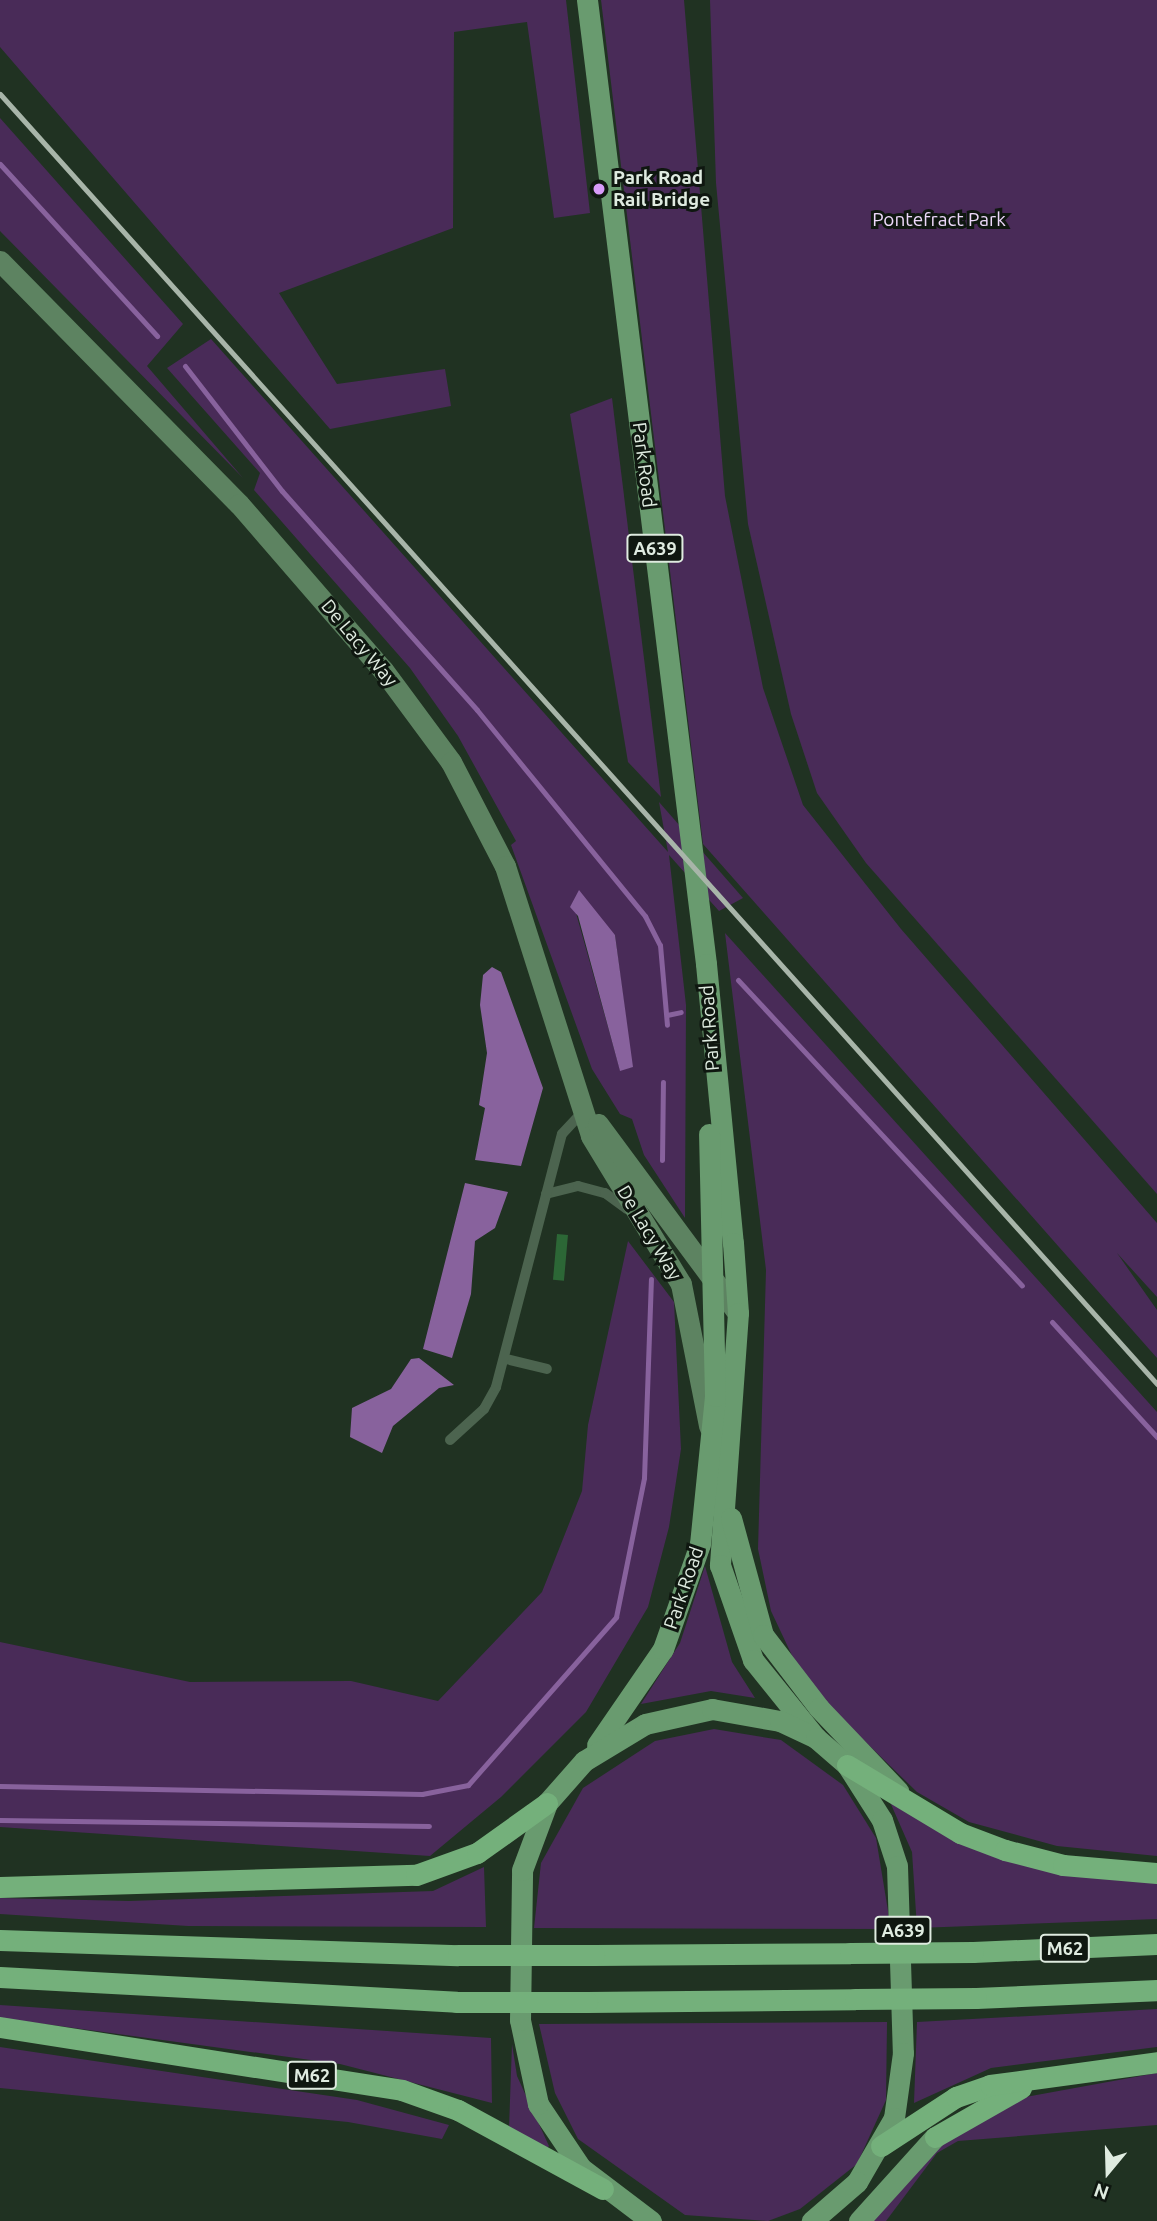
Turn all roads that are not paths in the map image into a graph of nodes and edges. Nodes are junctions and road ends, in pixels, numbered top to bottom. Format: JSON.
{"nodes":[{"id":1,"x":587,"y":0,"type":"edge"},
{"id":2,"x":0,"y":261,"type":"edge"},
{"id":3,"x":714,"y":1097,"type":"junction"},
{"id":4,"x":586,"y":1109,"type":"junction"},
{"id":5,"x":546,"y":1194,"type":"junction"},
{"id":6,"x":640,"y":1220,"type":"junction"},
{"id":7,"x":712,"y":1285,"type":"junction"},
{"id":8,"x":737,"y":1313,"type":"junction"},
{"id":9,"x":506,"y":1359,"type":"junction"},
{"id":10,"x":547,"y":1368,"type":"dead end"},
{"id":11,"x":450,"y":1440,"type":"dead end"},
{"id":12,"x":712,"y":1446,"type":"junction"},
{"id":13,"x":727,"y":1499,"type":"junction"},
{"id":14,"x":816,"y":1738,"type":"junction"},
{"id":15,"x":584,"y":1761,"type":"junction"},
{"id":16,"x":847,"y":1765,"type":"junction"},
{"id":17,"x":547,"y":1803,"type":"junction"},
{"id":18,"x":916,"y":1810,"type":"junction"},
{"id":19,"x":1157,"y":1873,"type":"edge"},
{"id":20,"x":0,"y":1887,"type":"edge"},
{"id":21,"x":0,"y":1940,"type":"edge"},
{"id":22,"x":1157,"y":1944,"type":"edge"},
{"id":23,"x":0,"y":1977,"type":"edge"},
{"id":24,"x":1157,"y":1990,"type":"edge"},
{"id":25,"x":0,"y":2027,"type":"edge"},
{"id":26,"x":1157,"y":2062,"type":"edge"},
{"id":27,"x":1046,"y":2078,"type":"junction"},
{"id":28,"x":934,"y":2137,"type":"joint"},
{"id":29,"x":881,"y":2146,"type":"junction"},
{"id":30,"x":857,"y":2182,"type":"junction"},
{"id":31,"x":603,"y":2189,"type":"junction"},
{"id":32,"x":643,"y":2218,"type":"edge"},
{"id":33,"x":812,"y":2221,"type":"edge"},
{"id":34,"x":840,"y":2221,"type":"edge"},
{"id":35,"x":859,"y":2221,"type":"edge"}],
"edges":[{"from":1,"to":3,"type":"main road","name":"Park Road","number":"A639"},
{"from":2,"to":4,"type":"street","name":"De Lacy Way"},
{"from":3,"to":7,"type":"main road","name":"Park Road"},
{"from":3,"to":8,"type":"main road","name":"Park Road"},
{"from":4,"to":5,"type":"lane"},
{"from":4,"to":6,"type":"street","name":"De Lacy Way"},
{"from":4,"to":7,"type":"street","name":"De Lacy Way"},
{"from":5,"to":6,"type":"lane"},
{"from":5,"to":9,"type":"lane"},
{"from":6,"to":12,"type":"street","name":"De Lacy Way"},
{"from":7,"to":8,"type":"street","name":"De Lacy Way"},
{"from":7,"to":12,"type":"main road","name":"Park Road"},
{"from":8,"to":13,"type":"main road","name":"Park Road"},
{"from":9,"to":10,"type":"lane"},
{"from":9,"to":11,"type":"lane"},
{"from":12,"to":15,"type":"main road","name":"Park Road","number":"A639"},
{"from":13,"to":14,"type":"main road","name":"Park Road","number":"A639"},
{"from":13,"to":18,"type":"main road"},
{"from":14,"to":15,"type":"main road","number":"A639"},
{"from":14,"to":16,"type":"main road","number":"A639"},
{"from":15,"to":17,"type":"main road","number":"A639"},
{"from":16,"to":18,"type":"highway"},
{"from":16,"to":29,"type":"main road","number":"A639"},
{"from":17,"to":20,"type":"highway"},
{"from":17,"to":31,"type":"main road","number":"A639"},
{"from":18,"to":19,"type":"highway"},
{"from":21,"to":22,"type":"highway","number":"M62","bridge":true},
{"from":23,"to":24,"type":"highway","bridge":true},
{"from":25,"to":31,"type":"highway","number":"M62"},
{"from":26,"to":27,"type":"highway"},
{"from":27,"to":28,"type":"highway"},
{"from":27,"to":29,"type":"highway"},
{"from":28,"to":35,"type":"main road"},
{"from":29,"to":30,"type":"main road","number":"A639"},
{"from":30,"to":33,"type":"main road","number":"A639"},
{"from":30,"to":34,"type":"main road","number":"A639"},
{"from":31,"to":32,"type":"main road","number":"A639"}]}
